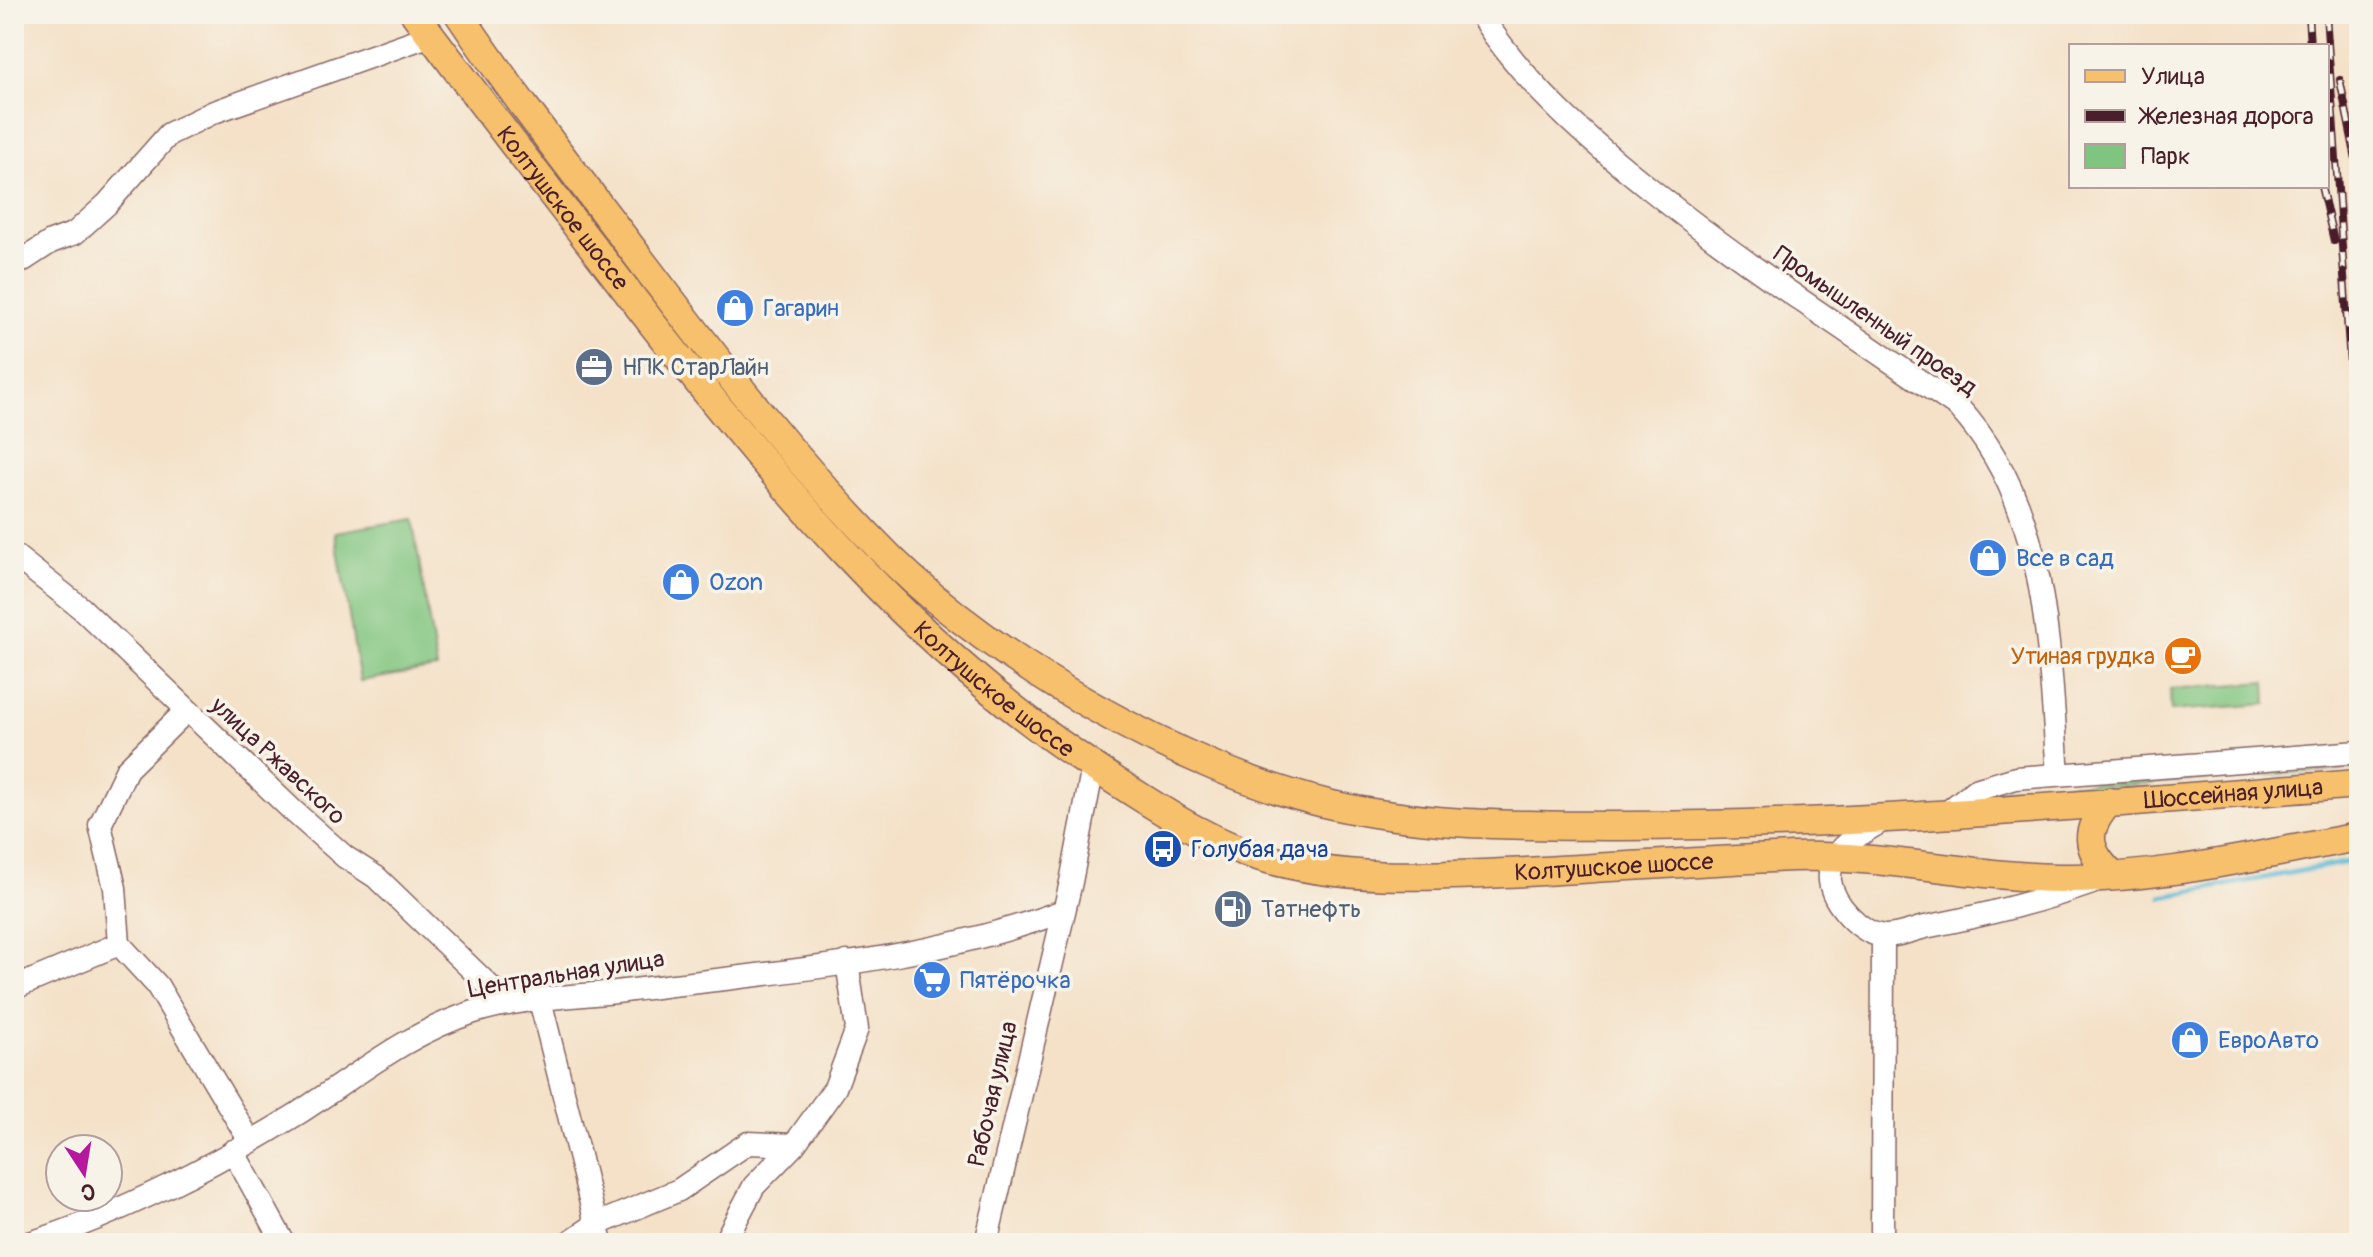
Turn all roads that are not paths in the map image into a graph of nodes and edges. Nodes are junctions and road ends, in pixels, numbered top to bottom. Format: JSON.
{"nodes":[{"id":1,"x":459,"y":14,"type":"edge"},
{"id":2,"x":1480,"y":14,"type":"edge"},
{"id":3,"x":423,"y":25,"type":"edge"},
{"id":4,"x":14,"y":266,"type":"edge"},
{"id":5,"x":14,"y":555,"type":"edge"},
{"id":6,"x":186,"y":711,"type":"junction"},
{"id":7,"x":2359,"y":752,"type":"edge"},
{"id":8,"x":1093,"y":767,"type":"junction"},
{"id":9,"x":2058,"y":774,"type":"junction"},
{"id":10,"x":2359,"y":784,"type":"edge"},
{"id":11,"x":2109,"y":802,"type":"junction"},
{"id":12,"x":1944,"y":815,"type":"junction"},
{"id":13,"x":1884,"y":820,"type":"junction"},
{"id":14,"x":2359,"y":837,"type":"edge"},
{"id":15,"x":1834,"y":858,"type":"junction"},
{"id":16,"x":2112,"y":875,"type":"junction"},
{"id":17,"x":1063,"y":911,"type":"junction"},
{"id":18,"x":1883,"y":936,"type":"junction"},
{"id":19,"x":119,"y":944,"type":"junction"},
{"id":20,"x":847,"y":962,"type":"junction"},
{"id":21,"x":14,"y":988,"type":"edge"},
{"id":22,"x":540,"y":1000,"type":"junction"},
{"id":23,"x":508,"y":1004,"type":"junction"},
{"id":24,"x":794,"y":1145,"type":"junction"},
{"id":25,"x":242,"y":1146,"type":"junction"},
{"id":26,"x":598,"y":1234,"type":"edge"},
{"id":27,"x":30,"y":1243,"type":"edge"},
{"id":28,"x":284,"y":1243,"type":"edge"},
{"id":29,"x":568,"y":1243,"type":"edge"},
{"id":30,"x":724,"y":1243,"type":"edge"},
{"id":31,"x":986,"y":1243,"type":"edge"},
{"id":32,"x":1882,"y":1243,"type":"edge"}],
"edges":[{"from":1,"to":13,"type":"main road","name":"Колтушское шоссе"},
{"from":2,"to":9,"type":"street","name":"Промышленный проезд"},
{"from":3,"to":4,"type":"street"},
{"from":3,"to":8,"type":"main road","name":"Колтушское шоссе"},
{"from":5,"to":6,"type":"street","name":"улица Ржавского"},
{"from":6,"to":19,"type":"street"},
{"from":6,"to":23,"type":"street","name":"улица Ржавского"},
{"from":7,"to":9,"type":"street"},
{"from":8,"to":15,"type":"main road","name":"Колтушское шоссе"},
{"from":8,"to":17,"type":"street","name":"Рабочая улица"},
{"from":9,"to":12,"type":"street"},
{"from":10,"to":11,"type":"main road","name":"Шоссейная улица"},
{"from":11,"to":12,"type":"main road","name":"Колтушское шоссе"},
{"from":11,"to":16,"type":"main road"},
{"from":12,"to":13,"type":"main road","name":"Колтушское шоссе"},
{"from":13,"to":15,"type":"street","name":"Колтушское шоссе"},
{"from":14,"to":16,"type":"main road"},
{"from":15,"to":16,"type":"main road","name":"Колтушское шоссе"},
{"from":15,"to":18,"type":"street"},
{"from":16,"to":18,"type":"street"},
{"from":17,"to":20,"type":"street","name":"Центральная улица"},
{"from":17,"to":31,"type":"street","name":"Рабочая улица"},
{"from":18,"to":32,"type":"street"},
{"from":19,"to":21,"type":"street"},
{"from":19,"to":25,"type":"street"},
{"from":20,"to":22,"type":"street","name":"Центральная улица"},
{"from":20,"to":24,"type":"street"},
{"from":22,"to":23,"type":"street","name":"Центральная улица"},
{"from":22,"to":26,"type":"street"},
{"from":23,"to":25,"type":"street","name":"Центральная улица"},
{"from":24,"to":26,"type":"street"},
{"from":24,"to":30,"type":"street"},
{"from":25,"to":27,"type":"street","name":"Центральная улица"},
{"from":25,"to":28,"type":"street"},
{"from":26,"to":29,"type":"street"}]}
